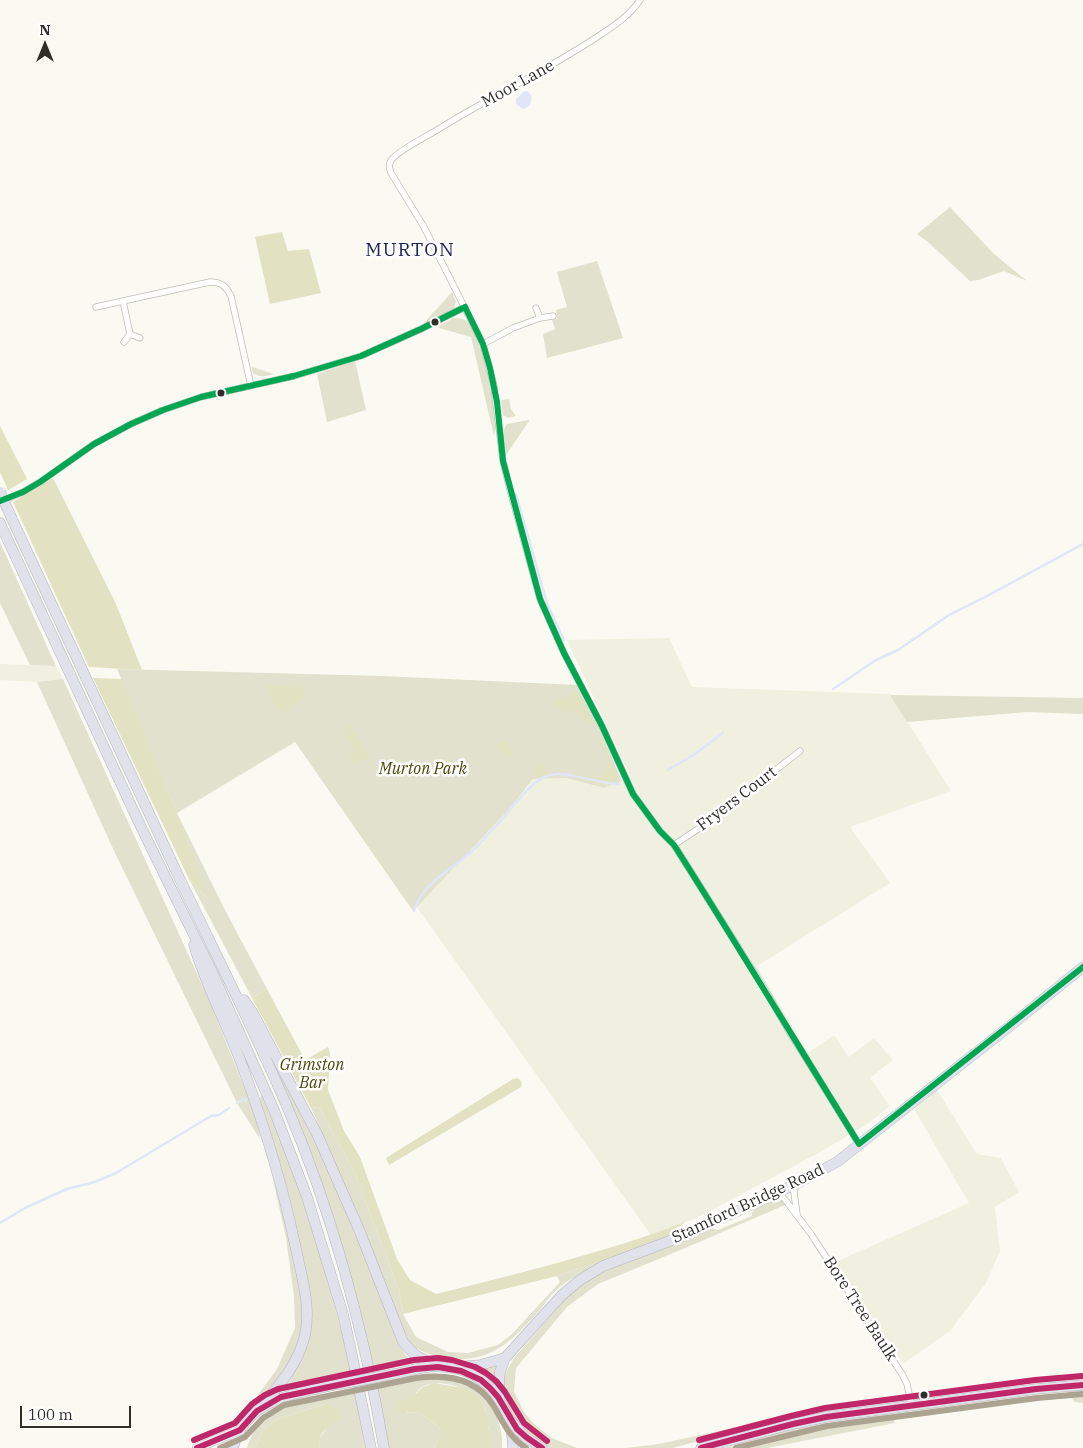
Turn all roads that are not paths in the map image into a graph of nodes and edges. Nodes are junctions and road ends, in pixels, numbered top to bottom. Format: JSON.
{"nodes":[{"id":1,"x":640,"y":0,"type":"edge"},
{"id":2,"x":123,"y":301,"type":"junction"},
{"id":3,"x":96,"y":307,"type":"dead end"},
{"id":4,"x":465,"y":307,"type":"junction"},
{"id":5,"x":536,"y":308,"type":"dead end"},
{"id":6,"x":553,"y":316,"type":"dead end"},
{"id":7,"x":540,"y":318,"type":"junction"},
{"id":8,"x":130,"y":334,"type":"junction"},
{"id":9,"x":140,"y":338,"type":"dead end"},
{"id":10,"x":124,"y":342,"type":"dead end"},
{"id":11,"x":483,"y":344,"type":"junction"},
{"id":12,"x":250,"y":386,"type":"junction"},
{"id":13,"x":0,"y":492,"type":"edge"},
{"id":14,"x":0,"y":502,"type":"edge"},
{"id":15,"x":0,"y":524,"type":"edge"},
{"id":16,"x":800,"y":751,"type":"dead end"},
{"id":17,"x":674,"y":845,"type":"junction"},
{"id":18,"x":185,"y":918,"type":"junction"},
{"id":19,"x":1083,"y":967,"type":"edge"},
{"id":20,"x":234,"y":988,"type":"junction"},
{"id":21,"x":859,"y":1144,"type":"junction"},
{"id":22,"x":796,"y":1184,"type":"junction"},
{"id":23,"x":778,"y":1192,"type":"junction"},
{"id":24,"x":798,"y":1216,"type":"junction"},
{"id":25,"x":505,"y":1358,"type":"junction"},
{"id":26,"x":437,"y":1366,"type":"junction"},
{"id":27,"x":452,"y":1368,"type":"junction"},
{"id":28,"x":1083,"y":1385,"type":"edge"},
{"id":29,"x":499,"y":1398,"type":"junction"},
{"id":30,"x":912,"y":1406,"type":"junction"},
{"id":31,"x":257,"y":1411,"type":"junction"},
{"id":32,"x":508,"y":1418,"type":"junction"},
{"id":33,"x":240,"y":1430,"type":"junction"},
{"id":34,"x":197,"y":1448,"type":"edge"},
{"id":35,"x":233,"y":1448,"type":"edge"},
{"id":36,"x":371,"y":1448,"type":"edge"},
{"id":37,"x":384,"y":1448,"type":"edge"},
{"id":38,"x":514,"y":1448,"type":"edge"},
{"id":39,"x":542,"y":1448,"type":"edge"},
{"id":40,"x":701,"y":1448,"type":"edge"}],
"edges":[{"from":1,"to":4,"type":"street","name":"Moor Lane"},
{"from":2,"to":3,"type":"street"},
{"from":2,"to":8,"type":"street"},
{"from":2,"to":12,"type":"street"},
{"from":4,"to":11,"type":"street"},
{"from":4,"to":12,"type":"street"},
{"from":5,"to":7,"type":"street"},
{"from":6,"to":7,"type":"street"},
{"from":7,"to":11,"type":"street"},
{"from":8,"to":9,"type":"street"},
{"from":8,"to":10,"type":"street"},
{"from":11,"to":17,"type":"street"},
{"from":12,"to":14,"type":"street"},
{"from":13,"to":20,"type":"highway","bridge":true},
{"from":15,"to":18,"type":"highway"},
{"from":16,"to":17,"type":"street","name":"Fryers Court"},
{"from":17,"to":21,"type":"street"},
{"from":18,"to":31,"type":"highway"},
{"from":18,"to":36,"type":"highway"},
{"from":19,"to":21,"type":"highway","name":"Stamford Bridge Road"},
{"from":20,"to":26,"type":"highway"},
{"from":20,"to":37,"type":"highway"},
{"from":21,"to":22,"type":"highway","name":"Stamford Bridge Road"},
{"from":22,"to":23,"type":"highway","name":"Stamford Bridge Road"},
{"from":22,"to":24,"type":"street","name":"Bore Tree Baulk"},
{"from":23,"to":24,"type":"street","name":"Bore Tree Baulk"},
{"from":23,"to":25,"type":"highway","name":"Stamford Bridge Road"},
{"from":24,"to":30,"type":"street","name":"Bore Tree Baulk"},
{"from":25,"to":27,"type":"highway"},
{"from":25,"to":29,"type":"highway","name":"Stamford Bridge Road"},
{"from":26,"to":27,"type":"highway"},
{"from":26,"to":31,"type":"highway","bridge":true},
{"from":27,"to":29,"type":"highway"},
{"from":28,"to":30,"type":"highway"},
{"from":29,"to":32,"type":"highway"},
{"from":30,"to":40,"type":"highway"},
{"from":31,"to":33,"type":"highway"},
{"from":32,"to":38,"type":"highway"},
{"from":32,"to":39,"type":"highway"},
{"from":33,"to":34,"type":"main road"},
{"from":33,"to":35,"type":"highway"}]}
